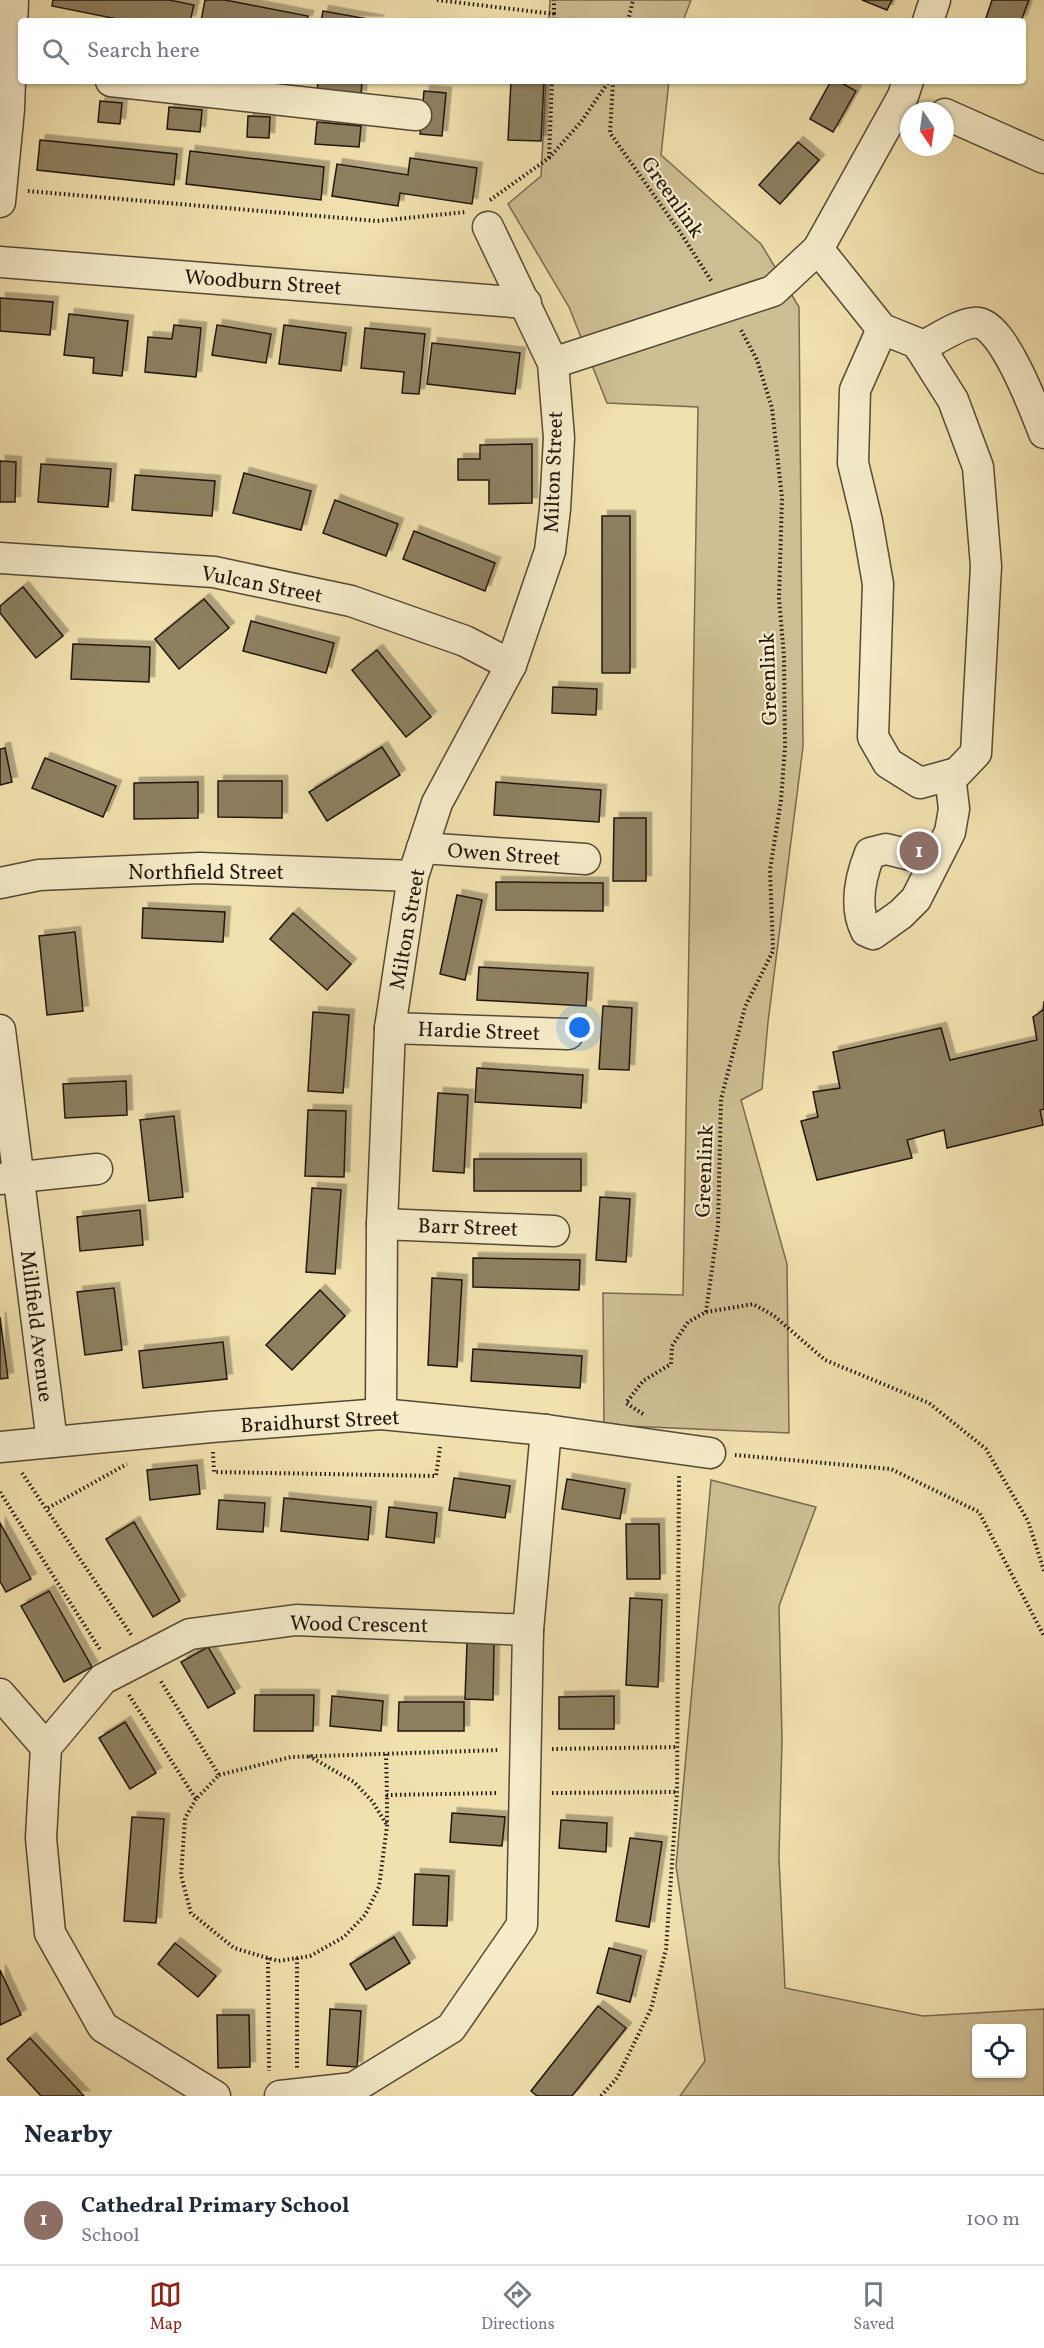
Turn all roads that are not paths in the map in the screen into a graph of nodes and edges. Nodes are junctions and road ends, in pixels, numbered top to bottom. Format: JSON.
{"nodes":[{"id":1,"x":13,"y":0,"type":"edge"},
{"id":2,"x":935,"y":0,"type":"edge"},
{"id":3,"x":929,"y":18,"type":"edge"},
{"id":4,"x":16,"y":70,"type":"edge"},
{"id":5,"x":138,"y":84,"type":"edge"},
{"id":6,"x":906,"y":88,"type":"edge"},
{"id":7,"x":925,"y":102,"type":"edge"},
{"id":8,"x":416,"y":115,"type":"dead end"},
{"id":9,"x":954,"y":118,"type":"edge"},
{"id":10,"x":1044,"y":158,"type":"edge"},
{"id":11,"x":1,"y":195,"type":"edge"},
{"id":12,"x":480,"y":219,"type":"road end"},
{"id":13,"x":818,"y":249,"type":"junction"},
{"id":14,"x":0,"y":262,"type":"edge"},
{"id":15,"x":526,"y":303,"type":"junction"},
{"id":16,"x":882,"y":329,"type":"junction"},
{"id":17,"x":920,"y":348,"type":"junction"},
{"id":18,"x":553,"y":363,"type":"junction"},
{"id":19,"x":1044,"y":433,"type":"edge"},
{"id":20,"x":0,"y":558,"type":"edge"},
{"id":21,"x":511,"y":665,"type":"junction"},
{"id":22,"x":950,"y":775,"type":"junction"},
{"id":23,"x":422,"y":848,"type":"junction"},
{"id":24,"x":585,"y":859,"type":"dead end"},
{"id":25,"x":935,"y":861,"type":"dead end"},
{"id":26,"x":413,"y":876,"type":"junction"},
{"id":27,"x":0,"y":883,"type":"edge"},
{"id":28,"x":390,"y":1028,"type":"junction"},
{"id":29,"x":0,"y":1030,"type":"edge"},
{"id":30,"x":568,"y":1034,"type":"dead end"},
{"id":31,"x":96,"y":1169,"type":"dead end"},
{"id":32,"x":9,"y":1178,"type":"edge"},
{"id":33,"x":382,"y":1224,"type":"junction"},
{"id":34,"x":554,"y":1231,"type":"dead end"},
{"id":35,"x":381,"y":1414,"type":"junction"},
{"id":36,"x":546,"y":1430,"type":"junction"},
{"id":37,"x":52,"y":1442,"type":"junction"},
{"id":38,"x":2,"y":1447,"type":"edge"},
{"id":39,"x":710,"y":1453,"type":"road end"},
{"id":40,"x":528,"y":1630,"type":"junction"},
{"id":41,"x":0,"y":1694,"type":"edge"},
{"id":42,"x":46,"y":1747,"type":"junction"},
{"id":43,"x":282,"y":2090,"type":"edge"},
{"id":44,"x":214,"y":2096,"type":"edge"}],
"edges":[{"from":1,"to":4,"type":"street"},
{"from":2,"to":3,"type":"street"},
{"from":4,"to":11,"type":"street"},
{"from":5,"to":8,"type":"street"},
{"from":6,"to":7,"type":"street"},
{"from":6,"to":13,"type":"street"},
{"from":9,"to":10,"type":"street"},
{"from":12,"to":15,"type":"street","name":"Milton Street"},
{"from":13,"to":16,"type":"street"},
{"from":13,"to":18,"type":"street"},
{"from":14,"to":15,"type":"street","name":"Woodburn Street"},
{"from":15,"to":18,"type":"street","name":"Milton Street"},
{"from":16,"to":17,"type":"street"},
{"from":16,"to":22,"type":"street"},
{"from":17,"to":19,"type":"street"},
{"from":17,"to":22,"type":"street"},
{"from":18,"to":21,"type":"street","name":"Milton Street"},
{"from":20,"to":21,"type":"street","name":"Vulcan Street"},
{"from":21,"to":23,"type":"street","name":"Milton Street"},
{"from":22,"to":25,"type":"street"},
{"from":23,"to":24,"type":"street","name":"Owen Street"},
{"from":23,"to":26,"type":"street","name":"Milton Street"},
{"from":26,"to":27,"type":"street","name":"Northfield Street"},
{"from":26,"to":28,"type":"street","name":"Milton Street"},
{"from":28,"to":30,"type":"street","name":"Hardie Street"},
{"from":28,"to":33,"type":"street","name":"Milton Street"},
{"from":29,"to":32,"type":"street","name":"Millfield Avenue"},
{"from":31,"to":32,"type":"street"},
{"from":32,"to":37,"type":"street","name":"Millfield Avenue"},
{"from":33,"to":34,"type":"street","name":"Barr Street"},
{"from":33,"to":35,"type":"street","name":"Milton Street"},
{"from":35,"to":36,"type":"street","name":"Braidhurst Street"},
{"from":35,"to":37,"type":"street","name":"Braidhurst Street"},
{"from":36,"to":39,"type":"street","name":"Braidhurst Street"},
{"from":36,"to":40,"type":"street"},
{"from":37,"to":38,"type":"street","name":"Braidhurst Street"},
{"from":40,"to":42,"type":"street","name":"Wood Crescent"},
{"from":40,"to":43,"type":"street"},
{"from":41,"to":42,"type":"street"},
{"from":42,"to":44,"type":"street"}]}
